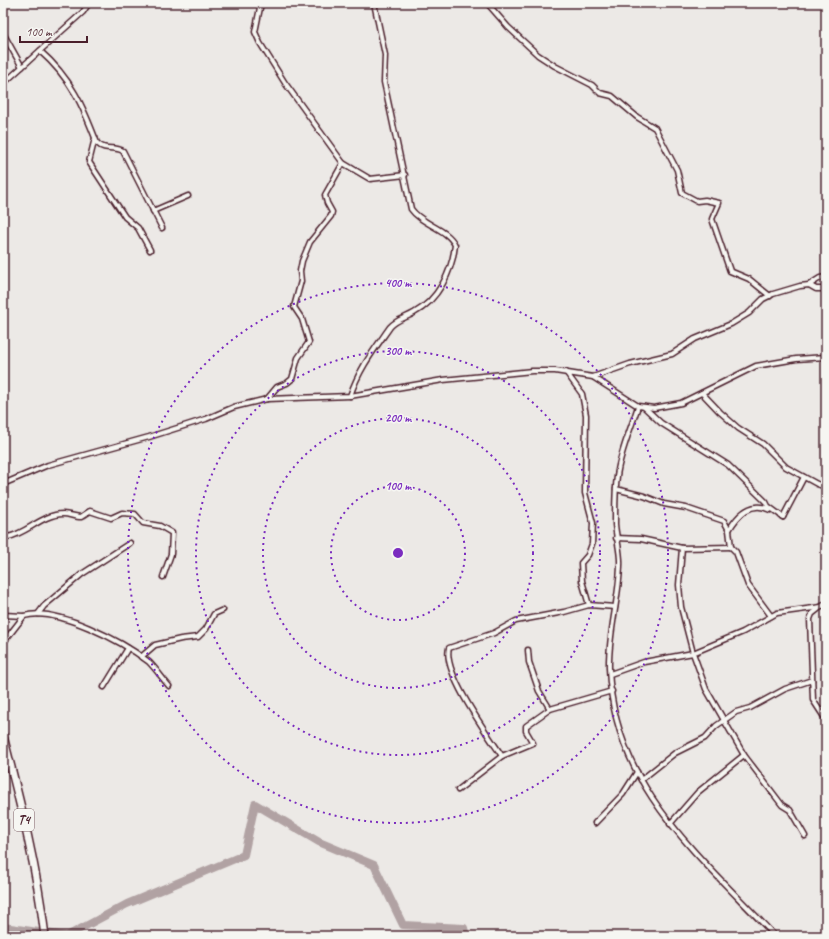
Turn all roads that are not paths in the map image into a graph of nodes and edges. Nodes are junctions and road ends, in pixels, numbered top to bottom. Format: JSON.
{"nodes":[{"id":1,"x":89,"y":3,"type":"edge"},
{"id":2,"x":261,"y":3,"type":"edge"},
{"id":3,"x":374,"y":3,"type":"edge"},
{"id":4,"x":487,"y":3,"type":"edge"},
{"id":5,"x":3,"y":33,"type":"edge"},
{"id":6,"x":40,"y":51,"type":"junction"},
{"id":7,"x":22,"y":67,"type":"junction"},
{"id":8,"x":3,"y":84,"type":"edge"},
{"id":9,"x":95,"y":137,"type":"junction"},
{"id":10,"x":343,"y":163,"type":"junction"},
{"id":11,"x":406,"y":176,"type":"junction"},
{"id":12,"x":188,"y":196,"type":"dead end"},
{"id":13,"x":153,"y":211,"type":"junction"},
{"id":14,"x":162,"y":228,"type":"dead end"},
{"id":15,"x":150,"y":250,"type":"dead end"},
{"id":16,"x":826,"y":277,"type":"edge"},
{"id":17,"x":809,"y":285,"type":"junction"},
{"id":18,"x":826,"y":289,"type":"edge"},
{"id":19,"x":770,"y":296,"type":"junction"},
{"id":20,"x":826,"y":357,"type":"edge"},
{"id":21,"x":566,"y":372,"type":"junction"},
{"id":22,"x":593,"y":377,"type":"junction"},
{"id":23,"x":702,"y":393,"type":"junction"},
{"id":24,"x":350,"y":396,"type":"junction"},
{"id":25,"x":267,"y":399,"type":"junction"},
{"id":26,"x":638,"y":406,"type":"junction"},
{"id":27,"x":644,"y":407,"type":"junction"},
{"id":28,"x":804,"y":477,"type":"junction"},
{"id":29,"x":3,"y":484,"type":"edge"},
{"id":30,"x":826,"y":487,"type":"edge"},
{"id":31,"x":616,"y":489,"type":"junction"},
{"id":32,"x":783,"y":517,"type":"junction"},
{"id":33,"x":729,"y":530,"type":"junction"},
{"id":34,"x":3,"y":532,"type":"edge"},
{"id":35,"x":616,"y":538,"type":"junction"},
{"id":36,"x":130,"y":544,"type":"dead end"},
{"id":37,"x":731,"y":547,"type":"junction"},
{"id":38,"x":682,"y":548,"type":"junction"},
{"id":39,"x":163,"y":577,"type":"dead end"},
{"id":40,"x":826,"y":602,"type":"edge"},
{"id":41,"x":589,"y":605,"type":"junction"},
{"id":42,"x":615,"y":607,"type":"junction"},
{"id":43,"x":821,"y":607,"type":"junction"},
{"id":44,"x":223,"y":610,"type":"dead end"},
{"id":45,"x":38,"y":614,"type":"junction"},
{"id":46,"x":3,"y":615,"type":"edge"},
{"id":47,"x":24,"y":616,"type":"junction"},
{"id":48,"x":771,"y":616,"type":"junction"},
{"id":49,"x":3,"y":643,"type":"edge"},
{"id":50,"x":128,"y":648,"type":"junction"},
{"id":51,"x":528,"y":650,"type":"dead end"},
{"id":52,"x":693,"y":653,"type":"junction"},
{"id":53,"x":141,"y":657,"type":"junction"},
{"id":54,"x":610,"y":674,"type":"junction"},
{"id":55,"x":812,"y":680,"type":"junction"},
{"id":56,"x":168,"y":686,"type":"dead end"},
{"id":57,"x":104,"y":687,"type":"dead end"},
{"id":58,"x":612,"y":691,"type":"junction"},
{"id":59,"x":550,"y":709,"type":"junction"},
{"id":60,"x":826,"y":720,"type":"edge"},
{"id":61,"x":724,"y":721,"type":"junction"},
{"id":62,"x":3,"y":736,"type":"edge"},
{"id":63,"x":744,"y":755,"type":"junction"},
{"id":64,"x":502,"y":756,"type":"junction"},
{"id":65,"x":638,"y":772,"type":"junction"},
{"id":66,"x":642,"y":780,"type":"junction"},
{"id":67,"x":458,"y":790,"type":"dead end"},
{"id":68,"x":595,"y":823,"type":"dead end"},
{"id":69,"x":670,"y":824,"type":"junction"},
{"id":70,"x":805,"y":836,"type":"dead end"},
{"id":71,"x":46,"y":936,"type":"edge"},
{"id":72,"x":774,"y":936,"type":"edge"}],
"edges":[{"from":1,"to":6,"type":"street"},
{"from":2,"to":10,"type":"street"},
{"from":3,"to":11,"type":"street"},
{"from":4,"to":19,"type":"street"},
{"from":5,"to":7,"type":"street"},
{"from":6,"to":7,"type":"street"},
{"from":6,"to":9,"type":"street"},
{"from":7,"to":8,"type":"street"},
{"from":9,"to":13,"type":"street"},
{"from":9,"to":15,"type":"street"},
{"from":10,"to":11,"type":"street"},
{"from":10,"to":25,"type":"street"},
{"from":11,"to":24,"type":"street"},
{"from":12,"to":13,"type":"street"},
{"from":13,"to":14,"type":"street"},
{"from":16,"to":17,"type":"street"},
{"from":17,"to":18,"type":"street"},
{"from":17,"to":19,"type":"street"},
{"from":19,"to":22,"type":"street"},
{"from":20,"to":23,"type":"street"},
{"from":21,"to":22,"type":"street"},
{"from":21,"to":24,"type":"street"},
{"from":21,"to":41,"type":"street"},
{"from":22,"to":26,"type":"street"},
{"from":23,"to":27,"type":"street"},
{"from":23,"to":28,"type":"street"},
{"from":24,"to":25,"type":"street"},
{"from":25,"to":29,"type":"street"},
{"from":26,"to":27,"type":"street"},
{"from":26,"to":31,"type":"street"},
{"from":27,"to":32,"type":"street"},
{"from":28,"to":30,"type":"street"},
{"from":28,"to":32,"type":"street"},
{"from":31,"to":33,"type":"street"},
{"from":31,"to":35,"type":"street"},
{"from":32,"to":33,"type":"street"},
{"from":33,"to":37,"type":"street"},
{"from":34,"to":39,"type":"street"},
{"from":35,"to":38,"type":"street"},
{"from":35,"to":42,"type":"street"},
{"from":36,"to":45,"type":"street"},
{"from":37,"to":38,"type":"street"},
{"from":37,"to":48,"type":"street"},
{"from":38,"to":52,"type":"street"},
{"from":40,"to":43,"type":"street"},
{"from":41,"to":42,"type":"street"},
{"from":41,"to":64,"type":"street"},
{"from":42,"to":54,"type":"street"},
{"from":43,"to":48,"type":"street"},
{"from":43,"to":55,"type":"street"},
{"from":44,"to":53,"type":"street"},
{"from":45,"to":47,"type":"street"},
{"from":45,"to":50,"type":"street"},
{"from":46,"to":47,"type":"street"},
{"from":47,"to":49,"type":"street"},
{"from":48,"to":52,"type":"street"},
{"from":50,"to":53,"type":"street"},
{"from":50,"to":57,"type":"street"},
{"from":51,"to":59,"type":"street"},
{"from":52,"to":54,"type":"street"},
{"from":52,"to":61,"type":"street"},
{"from":53,"to":56,"type":"street"},
{"from":54,"to":58,"type":"street"},
{"from":55,"to":60,"type":"street"},
{"from":55,"to":61,"type":"street"},
{"from":58,"to":59,"type":"street"},
{"from":58,"to":65,"type":"street"},
{"from":59,"to":64,"type":"street"},
{"from":61,"to":63,"type":"street"},
{"from":61,"to":66,"type":"street"},
{"from":62,"to":71,"type":"highway","number":"T4"},
{"from":63,"to":69,"type":"street"},
{"from":63,"to":70,"type":"street"},
{"from":64,"to":67,"type":"street"},
{"from":65,"to":66,"type":"street"},
{"from":65,"to":68,"type":"street"},
{"from":66,"to":69,"type":"street"},
{"from":69,"to":72,"type":"street"}]}
